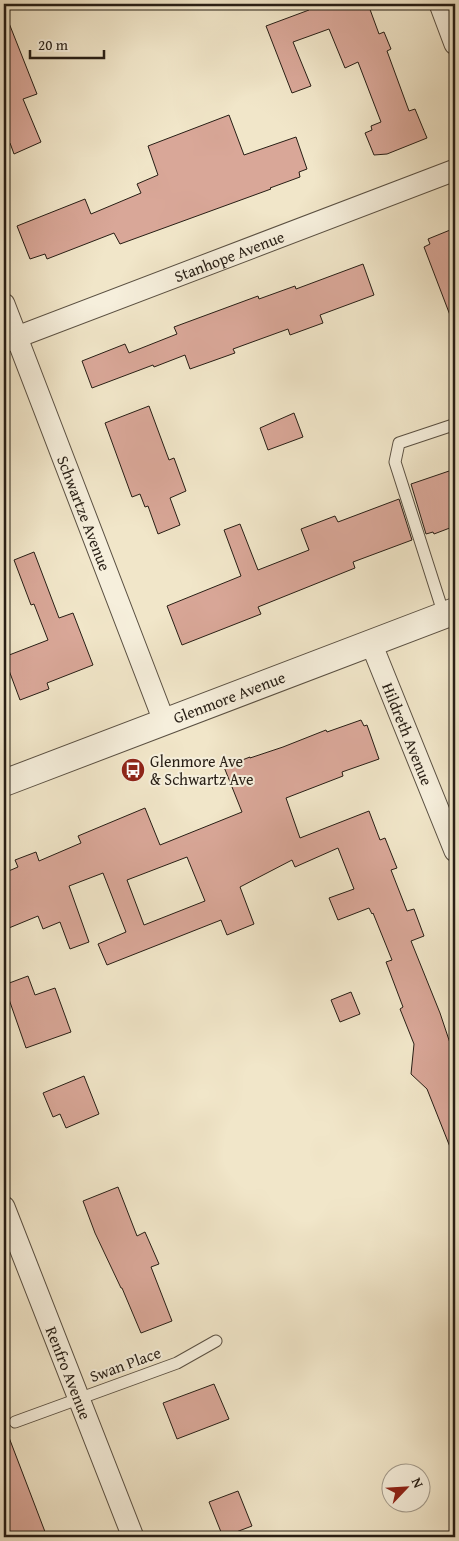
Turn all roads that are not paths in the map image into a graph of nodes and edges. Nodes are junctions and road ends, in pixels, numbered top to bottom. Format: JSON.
{"nodes":[{"id":1,"x":440,"y":4,"type":"edge"},
{"id":2,"x":455,"y":44,"type":"edge"},
{"id":3,"x":455,"y":170,"type":"edge"},
{"id":4,"x":4,"y":304,"type":"edge"},
{"id":5,"x":10,"y":339,"type":"edge"},
{"id":6,"x":452,"y":425,"type":"dead end"},
{"id":7,"x":450,"y":613,"type":"edge"},
{"id":8,"x":371,"y":643,"type":"junction"},
{"id":9,"x":164,"y":721,"type":"junction"},
{"id":10,"x":4,"y":783,"type":"edge"},
{"id":11,"x":455,"y":851,"type":"edge"},
{"id":12,"x":4,"y":1207,"type":"edge"},
{"id":13,"x":216,"y":1341,"type":"dead end"},
{"id":14,"x":79,"y":1398,"type":"junction"},
{"id":15,"x":14,"y":1422,"type":"dead end"},
{"id":16,"x":133,"y":1537,"type":"edge"}],
"edges":[{"from":1,"to":2,"type":"street"},
{"from":3,"to":5,"type":"street","name":"Stanhope Avenue"},
{"from":4,"to":5,"type":"street","name":"Schwartze Avenue"},
{"from":5,"to":9,"type":"street","name":"Schwartze Avenue"},
{"from":6,"to":7,"type":"lane"},
{"from":7,"to":8,"type":"street","name":"Glenmore Avenue"},
{"from":8,"to":9,"type":"street","name":"Glenmore Avenue"},
{"from":8,"to":11,"type":"street","name":"Hildreth Avenue"},
{"from":9,"to":10,"type":"street","name":"Glenmore Avenue"},
{"from":12,"to":14,"type":"street","name":"Renfro Avenue"},
{"from":13,"to":14,"type":"lane","name":"Swan Place"},
{"from":14,"to":15,"type":"lane","name":"Swan Place"},
{"from":14,"to":16,"type":"street","name":"Renfro Avenue"}]}
